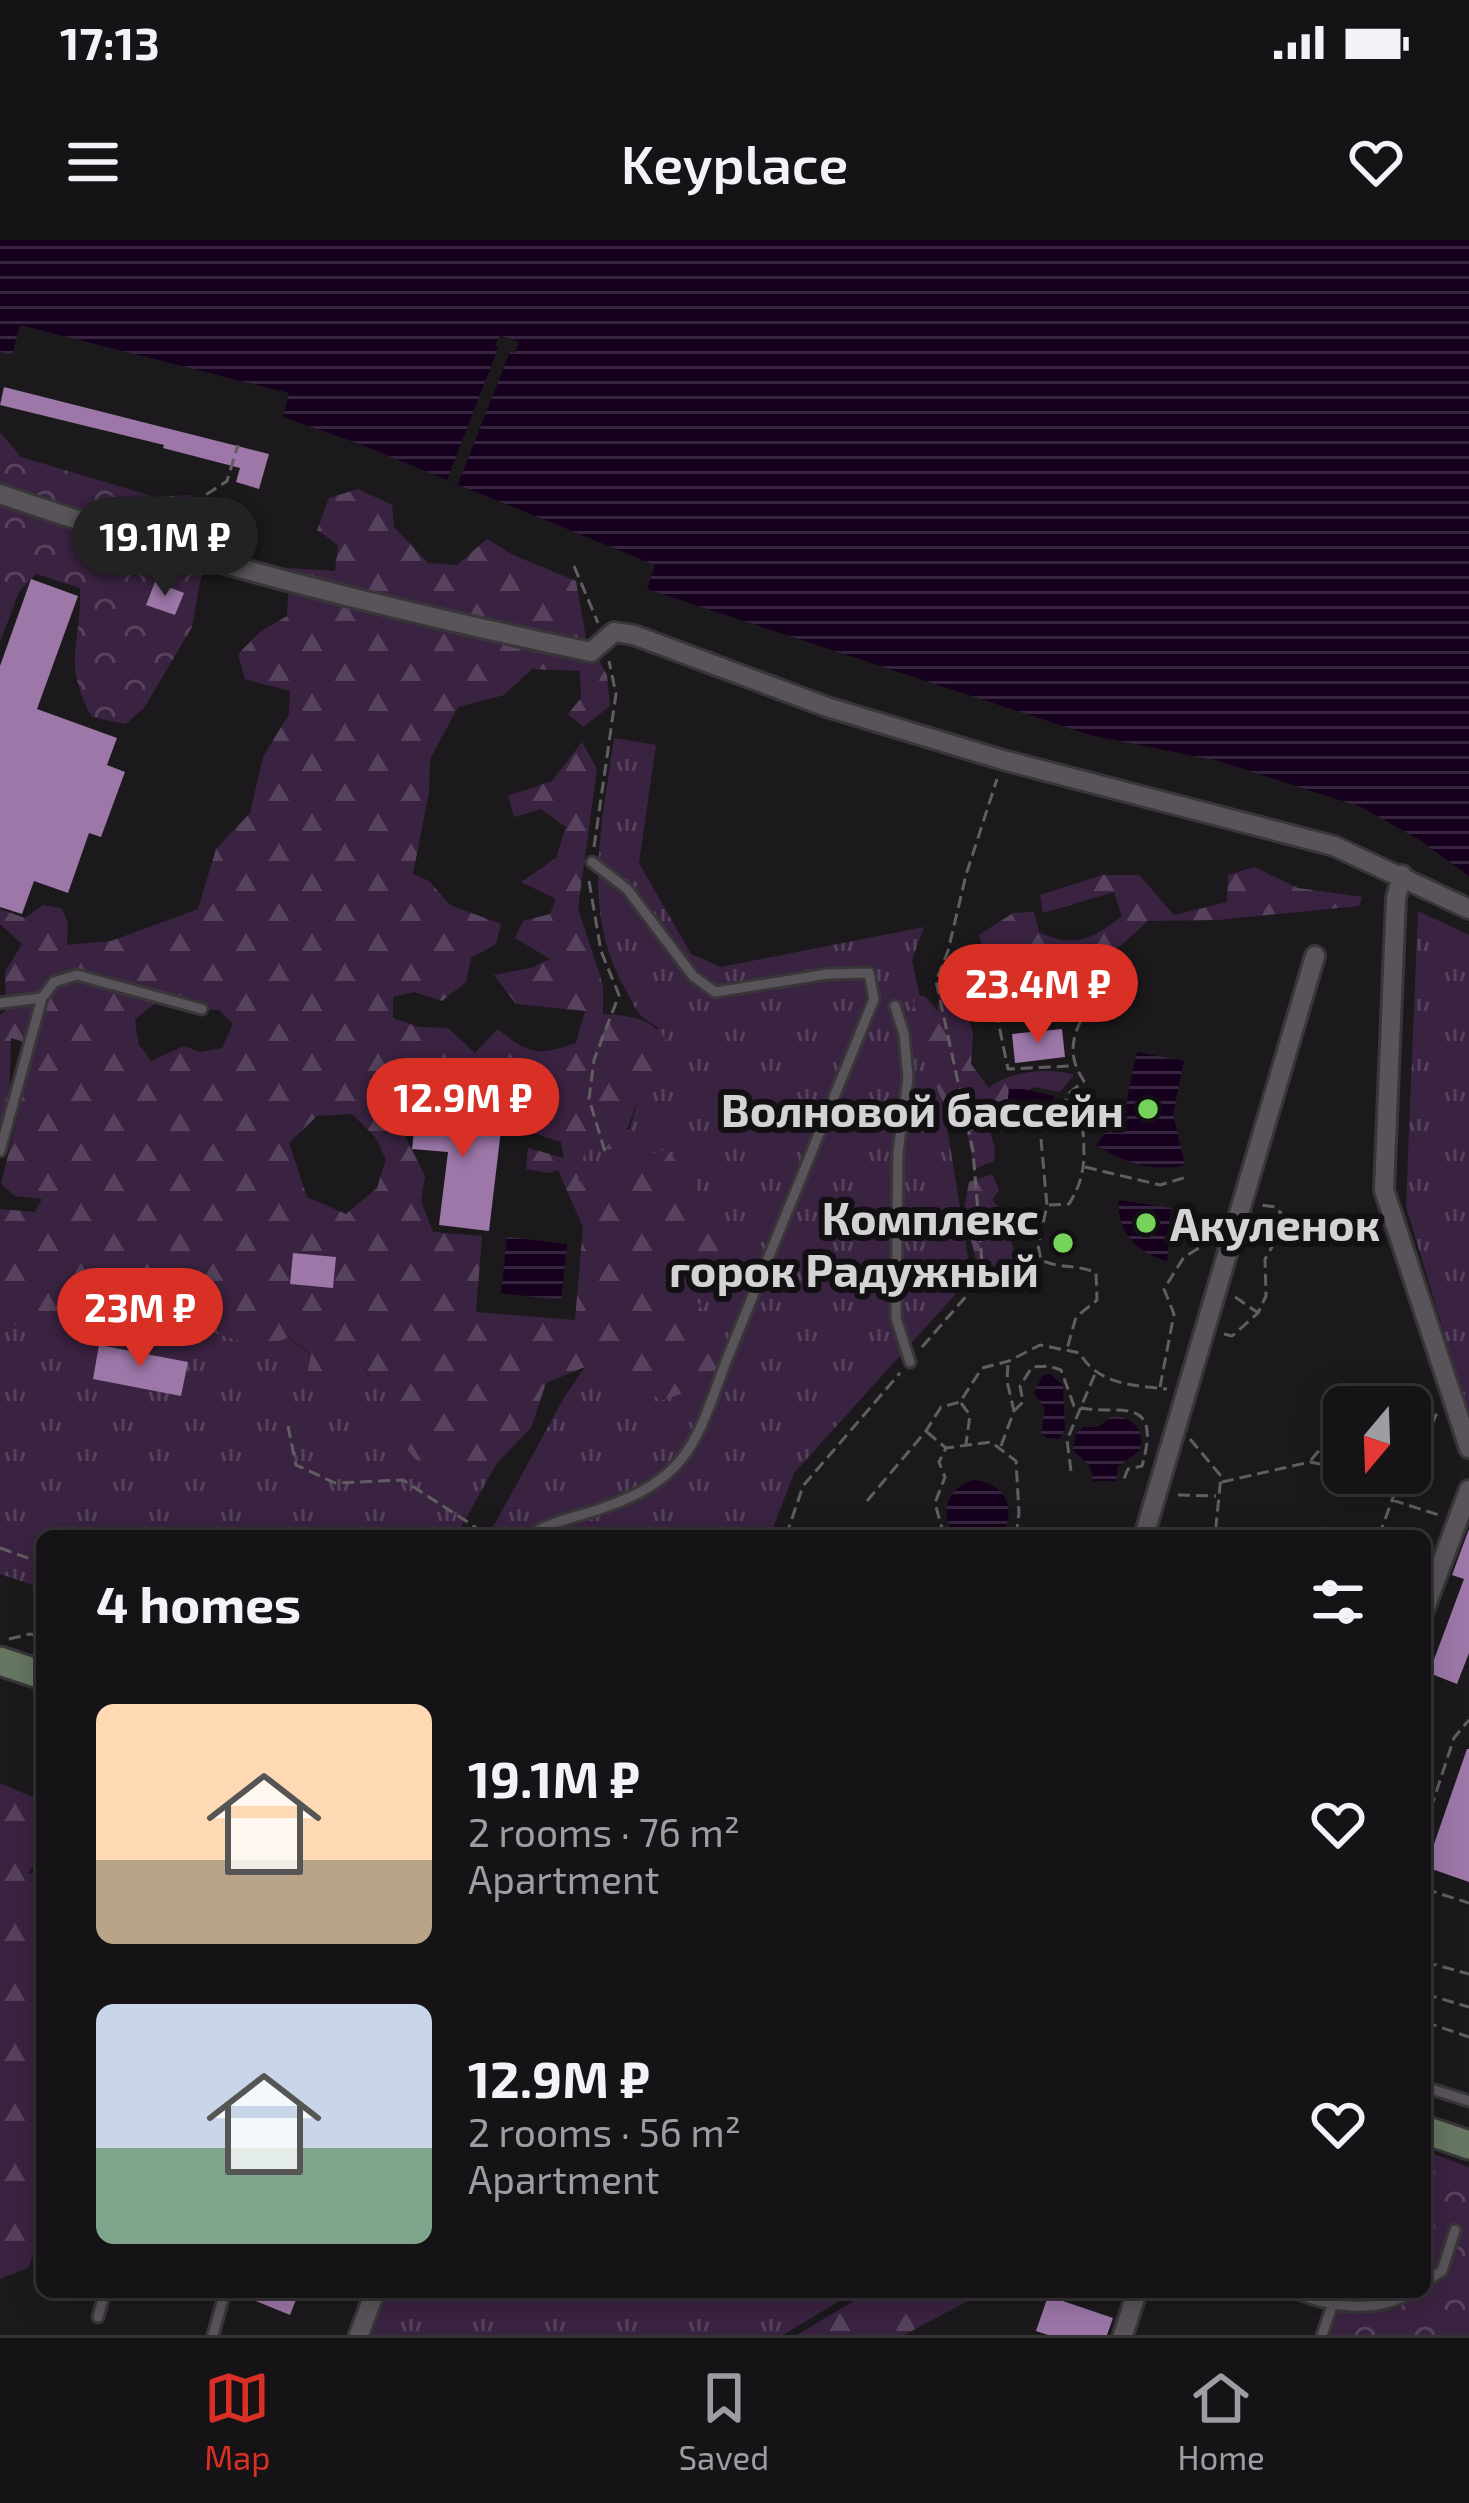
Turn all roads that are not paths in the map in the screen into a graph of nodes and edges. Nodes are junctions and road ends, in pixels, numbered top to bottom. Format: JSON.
{"nodes":[{"id":1,"x":0,"y":494,"type":"edge"},
{"id":2,"x":592,"y":862,"type":"dead end"},
{"id":3,"x":1402,"y":875,"type":"junction"},
{"id":4,"x":1469,"y":910,"type":"edge"},
{"id":5,"x":1315,"y":956,"type":"dead end"},
{"id":6,"x":42,"y":998,"type":"junction"},
{"id":7,"x":0,"y":1003,"type":"edge"},
{"id":8,"x":895,"y":1006,"type":"dead end"},
{"id":9,"x":202,"y":1010,"type":"dead end"},
{"id":10,"x":0,"y":1151,"type":"edge"},
{"id":11,"x":910,"y":1362,"type":"road end"},
{"id":12,"x":1469,"y":1448,"type":"edge"},
{"id":13,"x":1469,"y":1490,"type":"edge"},
{"id":14,"x":545,"y":1530,"type":"edge"},
{"id":15,"x":1146,"y":1530,"type":"edge"},
{"id":16,"x":1431,"y":1592,"type":"edge"},
{"id":17,"x":4,"y":1650,"type":"edge"},
{"id":18,"x":36,"y":1671,"type":"edge"},
{"id":19,"x":1431,"y":2089,"type":"edge"},
{"id":20,"x":1469,"y":2101,"type":"edge"},
{"id":21,"x":1431,"y":2132,"type":"edge"},
{"id":22,"x":1469,"y":2145,"type":"edge"},
{"id":23,"x":1455,"y":2230,"type":"dead end"},
{"id":24,"x":1431,"y":2278,"type":"edge"},
{"id":25,"x":103,"y":2298,"type":"edge"},
{"id":26,"x":223,"y":2298,"type":"edge"},
{"id":27,"x":373,"y":2298,"type":"edge"},
{"id":28,"x":1135,"y":2298,"type":"edge"},
{"id":29,"x":1306,"y":2298,"type":"edge"},
{"id":30,"x":1335,"y":2298,"type":"edge"},
{"id":31,"x":1403,"y":2298,"type":"edge"},
{"id":32,"x":1332,"y":2305,"type":"junction"},
{"id":33,"x":98,"y":2317,"type":"dead end"},
{"id":34,"x":213,"y":2335,"type":"edge"},
{"id":35,"x":359,"y":2335,"type":"edge"},
{"id":36,"x":1123,"y":2335,"type":"edge"},
{"id":37,"x":1322,"y":2335,"type":"edge"}],
"edges":[{"from":1,"to":3,"type":"street"},
{"from":2,"to":14,"type":"lane"},
{"from":3,"to":4,"type":"street"},
{"from":3,"to":12,"type":"street"},
{"from":5,"to":15,"type":"street"},
{"from":6,"to":7,"type":"lane"},
{"from":6,"to":9,"type":"lane"},
{"from":6,"to":10,"type":"lane"},
{"from":8,"to":11,"type":"lane"},
{"from":13,"to":16,"type":"street"},
{"from":17,"to":18,"type":"street"},
{"from":19,"to":20,"type":"lane"},
{"from":21,"to":22,"type":"street"},
{"from":23,"to":24,"type":"lane"},
{"from":25,"to":33,"type":"lane"},
{"from":26,"to":34,"type":"lane"},
{"from":27,"to":35,"type":"street"},
{"from":28,"to":36,"type":"street"},
{"from":29,"to":32,"type":"lane"},
{"from":30,"to":32,"type":"lane"},
{"from":31,"to":32,"type":"lane"},
{"from":32,"to":37,"type":"lane"}]}
